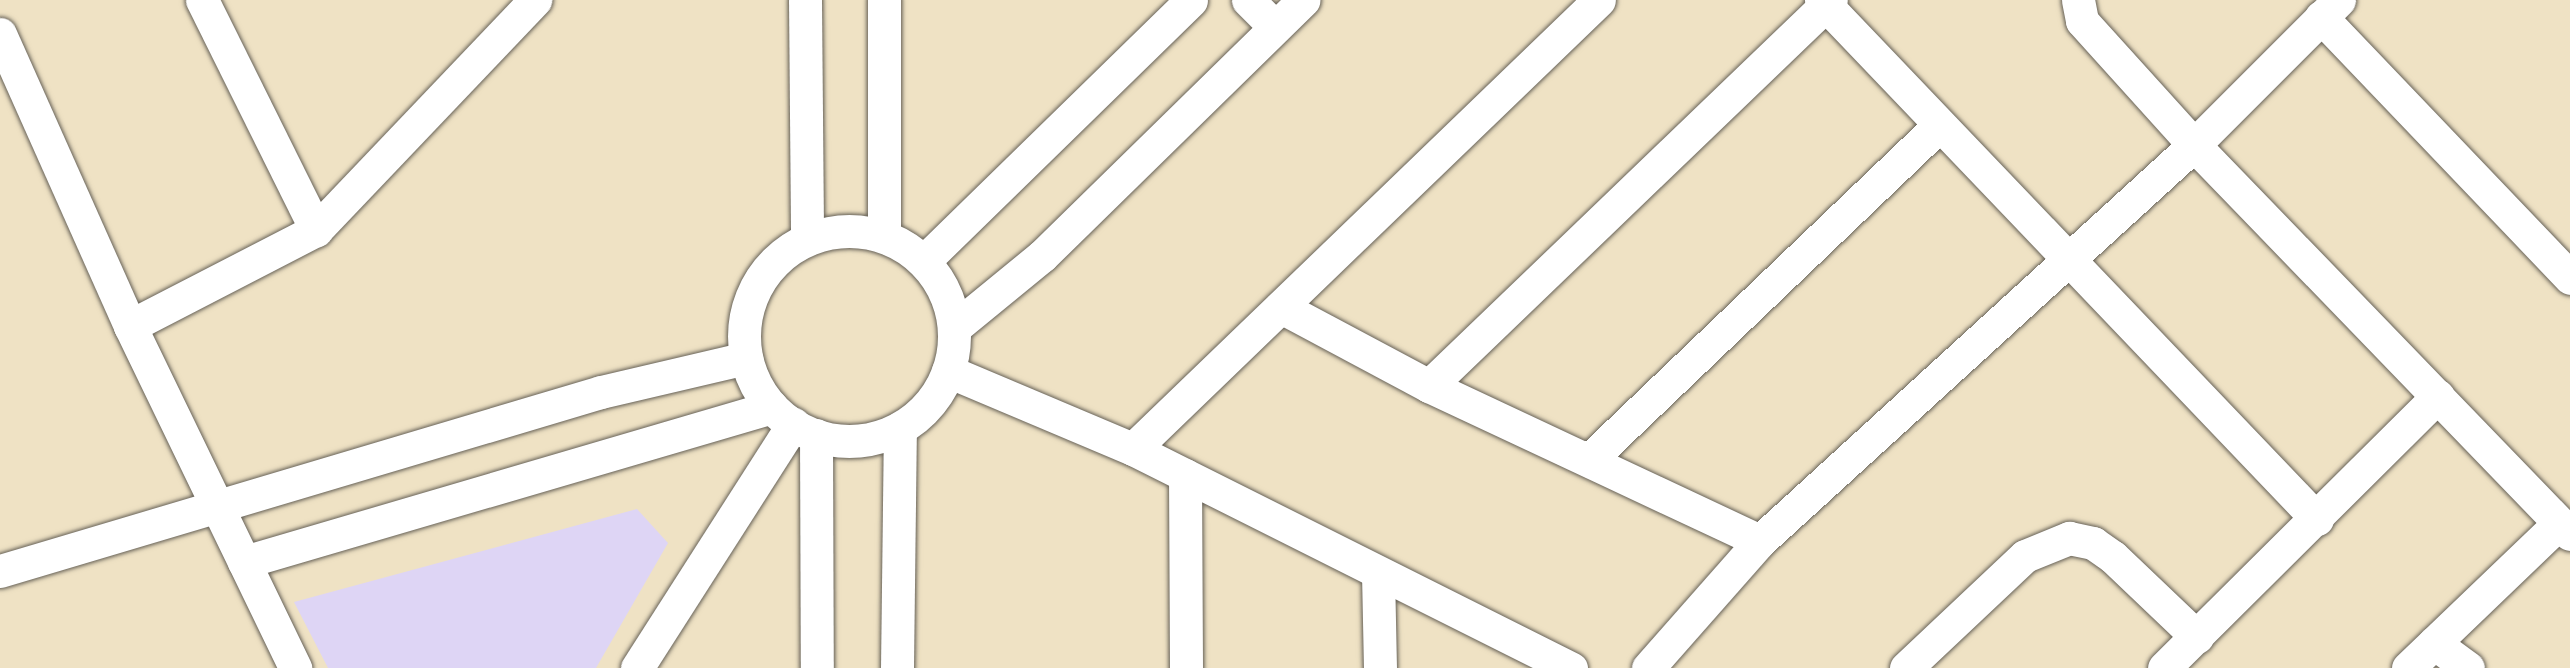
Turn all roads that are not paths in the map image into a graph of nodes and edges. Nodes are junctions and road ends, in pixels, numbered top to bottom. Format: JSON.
{"nodes":[{"id":1,"x":202,"y":0,"type":"edge"},
{"id":2,"x":536,"y":0,"type":"edge"},
{"id":3,"x":805,"y":0,"type":"edge"},
{"id":4,"x":884,"y":0,"type":"edge"},
{"id":5,"x":1191,"y":0,"type":"edge"},
{"id":6,"x":1248,"y":0,"type":"edge"},
{"id":7,"x":1302,"y":0,"type":"edge"},
{"id":8,"x":1599,"y":0,"type":"edge"},
{"id":9,"x":2078,"y":0,"type":"edge"},
{"id":10,"x":1826,"y":2,"type":"edge"},
{"id":11,"x":2330,"y":9,"type":"edge"},
{"id":12,"x":1275,"y":27,"type":"junction"},
{"id":13,"x":0,"y":34,"type":"edge"},
{"id":14,"x":1939,"y":125,"type":"junction"},
{"id":15,"x":2194,"y":145,"type":"junction"},
{"id":16,"x":316,"y":230,"type":"junction"},
{"id":17,"x":884,"y":236,"type":"junction"},
{"id":18,"x":807,"y":238,"type":"junction"},
{"id":19,"x":2069,"y":260,"type":"junction"},
{"id":20,"x":924,"y":261,"type":"junction"},
{"id":21,"x":2570,"y":278,"type":"edge"},
{"id":22,"x":1281,"y":307,"type":"junction"},
{"id":23,"x":130,"y":326,"type":"junction"},
{"id":24,"x":954,"y":328,"type":"junction"},
{"id":25,"x":746,"y":358,"type":"junction"},
{"id":26,"x":948,"y":371,"type":"junction"},
{"id":27,"x":1429,"y":386,"type":"junction"},
{"id":28,"x":2438,"y":396,"type":"junction"},
{"id":29,"x":794,"y":422,"type":"junction"},
{"id":30,"x":900,"y":428,"type":"junction"},
{"id":31,"x":1133,"y":448,"type":"junction"},
{"id":32,"x":1589,"y":460,"type":"junction"},
{"id":33,"x":1185,"y":475,"type":"junction"},
{"id":34,"x":217,"y":507,"type":"junction"},
{"id":35,"x":2317,"y":519,"type":"junction"},
{"id":36,"x":2565,"y":529,"type":"edge"},
{"id":37,"x":1761,"y":541,"type":"junction"},
{"id":38,"x":244,"y":562,"type":"junction"},
{"id":39,"x":0,"y":571,"type":"edge"},
{"id":40,"x":1378,"y":573,"type":"junction"},
{"id":41,"x":2197,"y":637,"type":"junction"},
{"id":42,"x":2434,"y":643,"type":"junction"},
{"id":43,"x":295,"y":668,"type":"edge"},
{"id":44,"x":637,"y":668,"type":"edge"},
{"id":45,"x":817,"y":668,"type":"edge"},
{"id":46,"x":897,"y":668,"type":"edge"},
{"id":47,"x":1186,"y":668,"type":"edge"},
{"id":48,"x":1380,"y":668,"type":"edge"},
{"id":49,"x":1571,"y":668,"type":"edge"},
{"id":50,"x":1648,"y":668,"type":"edge"},
{"id":51,"x":1906,"y":668,"type":"edge"},
{"id":52,"x":2164,"y":668,"type":"edge"},
{"id":53,"x":2408,"y":668,"type":"edge"},
{"id":54,"x":2468,"y":668,"type":"edge"}],
"edges":[{"from":1,"to":16,"type":"street"},
{"from":2,"to":16,"type":"street"},
{"from":3,"to":18,"type":"street"},
{"from":4,"to":17,"type":"street"},
{"from":5,"to":20,"type":"street"},
{"from":6,"to":12,"type":"street"},
{"from":7,"to":12,"type":"street"},
{"from":8,"to":22,"type":"street"},
{"from":9,"to":15,"type":"street"},
{"from":10,"to":14,"type":"street"},
{"from":10,"to":27,"type":"street"},
{"from":11,"to":15,"type":"street"},
{"from":11,"to":21,"type":"street"},
{"from":12,"to":24,"type":"street"},
{"from":13,"to":23,"type":"street"},
{"from":14,"to":19,"type":"street"},
{"from":14,"to":32,"type":"street"},
{"from":15,"to":19,"type":"street"},
{"from":15,"to":28,"type":"street"},
{"from":16,"to":23,"type":"street"},
{"from":17,"to":18,"type":"street"},
{"from":17,"to":20,"type":"street"},
{"from":18,"to":25,"type":"street"},
{"from":19,"to":35,"type":"street"},
{"from":19,"to":37,"type":"street"},
{"from":20,"to":24,"type":"street"},
{"from":22,"to":27,"type":"street"},
{"from":22,"to":31,"type":"street"},
{"from":23,"to":34,"type":"street"},
{"from":24,"to":26,"type":"street"},
{"from":25,"to":29,"type":"street"},
{"from":25,"to":34,"type":"street"},
{"from":26,"to":30,"type":"street"},
{"from":26,"to":31,"type":"street"},
{"from":27,"to":32,"type":"street"},
{"from":28,"to":35,"type":"street"},
{"from":28,"to":36,"type":"street"},
{"from":29,"to":30,"type":"street"},
{"from":29,"to":38,"type":"street"},
{"from":29,"to":44,"type":"street"},
{"from":29,"to":45,"type":"street"},
{"from":30,"to":46,"type":"street"},
{"from":31,"to":33,"type":"street"},
{"from":32,"to":37,"type":"street"},
{"from":33,"to":40,"type":"street"},
{"from":33,"to":47,"type":"street"},
{"from":34,"to":38,"type":"street"},
{"from":34,"to":39,"type":"street"},
{"from":35,"to":41,"type":"street"},
{"from":36,"to":42,"type":"street"},
{"from":37,"to":50,"type":"street"},
{"from":38,"to":43,"type":"street"},
{"from":40,"to":48,"type":"street"},
{"from":40,"to":49,"type":"street"},
{"from":41,"to":51,"type":"street"},
{"from":41,"to":52,"type":"street"},
{"from":42,"to":53,"type":"street"},
{"from":42,"to":54,"type":"street"}]}
